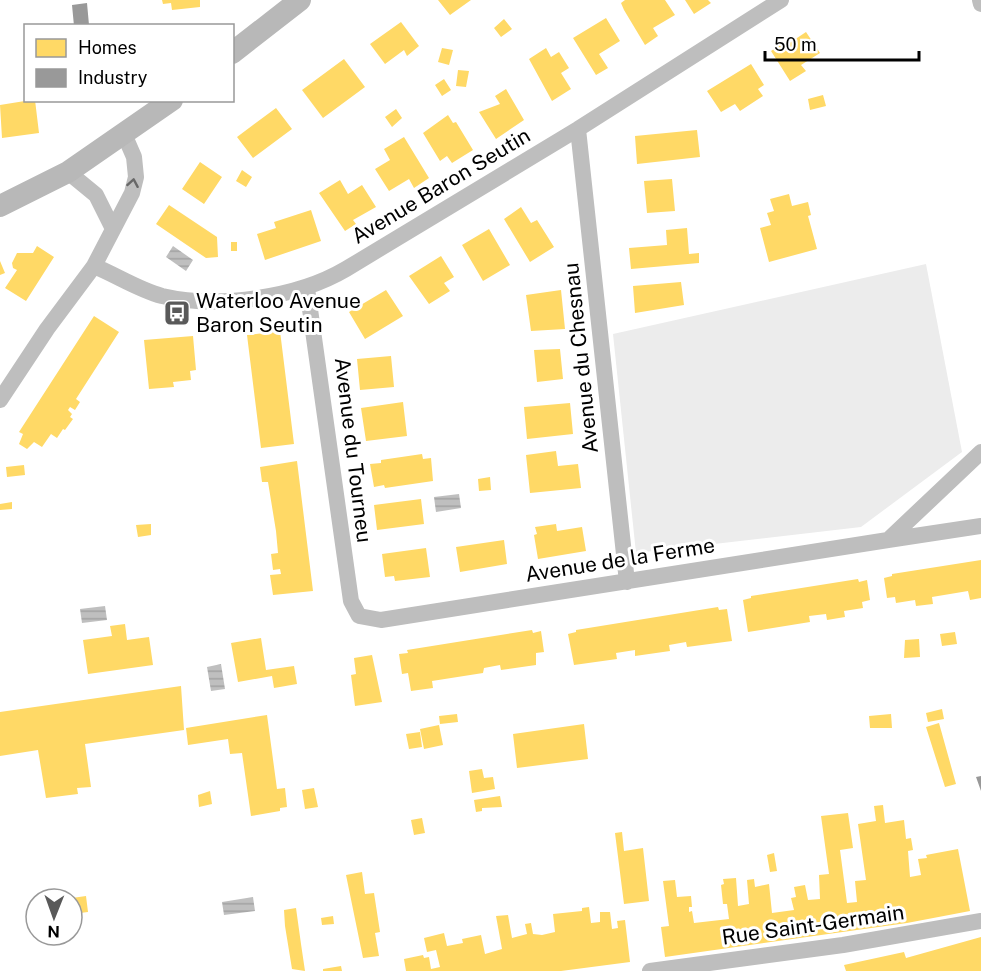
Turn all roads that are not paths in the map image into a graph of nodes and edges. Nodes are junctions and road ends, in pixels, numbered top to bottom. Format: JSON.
{"nodes":[{"id":1,"x":300,"y":0,"type":"edge"},
{"id":2,"x":781,"y":0,"type":"edge"},
{"id":3,"x":234,"y":51,"type":"edge"},
{"id":4,"x":169,"y":102,"type":"edge"},
{"id":5,"x":578,"y":129,"type":"junction"},
{"id":6,"x":124,"y":134,"type":"junction"},
{"id":7,"x":68,"y":172,"type":"junction"},
{"id":8,"x":0,"y":206,"type":"edge"},
{"id":9,"x":113,"y":229,"type":"junction"},
{"id":10,"x":94,"y":266,"type":"junction"},
{"id":11,"x":307,"y":288,"type":"junction"},
{"id":12,"x":0,"y":400,"type":"edge"},
{"id":13,"x":981,"y":452,"type":"edge"},
{"id":14,"x":981,"y":526,"type":"edge"},
{"id":15,"x":888,"y":540,"type":"junction"},
{"id":16,"x":627,"y":582,"type":"junction"},
{"id":17,"x":359,"y":616,"type":"joint"},
{"id":18,"x":981,"y":921,"type":"edge"},
{"id":19,"x":650,"y":971,"type":"edge"}],
"edges":[{"from":1,"to":3,"type":"main road"},
{"from":2,"to":5,"type":"street","name":"Avenue Baron Seutin"},
{"from":4,"to":6,"type":"main road"},
{"from":5,"to":11,"type":"street","name":"Avenue Baron Seutin"},
{"from":5,"to":16,"type":"street","name":"Avenue du Chesnau"},
{"from":6,"to":7,"type":"main road"},
{"from":9,"to":6,"type":"street","one_way":true},
{"from":7,"to":8,"type":"main road"},
{"from":7,"to":9,"type":"street"},
{"from":9,"to":10,"type":"street"},
{"from":10,"to":11,"type":"street","name":"Avenue Baron Seutin"},
{"from":10,"to":12,"type":"street"},
{"from":11,"to":17,"type":"street","name":"Avenue du Tourneu"},
{"from":13,"to":15,"type":"street"},
{"from":14,"to":15,"type":"street","name":"Avenue de la Ferme"},
{"from":15,"to":16,"type":"street","name":"Avenue de la Ferme"},
{"from":16,"to":17,"type":"street","name":"Avenue de la Ferme"},
{"from":18,"to":19,"type":"street","name":"Rue Saint-Germain"}]}
